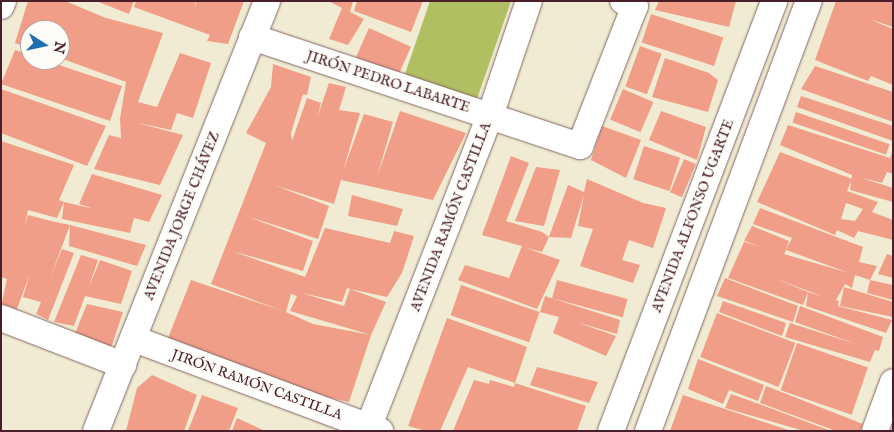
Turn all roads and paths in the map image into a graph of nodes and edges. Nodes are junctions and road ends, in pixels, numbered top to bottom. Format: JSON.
{"nodes":[{"id":1,"x":3,"y":1,"type":"edge"},
{"id":2,"x":267,"y":1,"type":"edge"},
{"id":3,"x":529,"y":1,"type":"edge"},
{"id":4,"x":623,"y":1,"type":"edge"},
{"id":5,"x":774,"y":1,"type":"edge"},
{"id":6,"x":809,"y":1,"type":"edge"},
{"id":7,"x":1,"y":6,"type":"edge"},
{"id":8,"x":252,"y":37,"type":"junction"},
{"id":9,"x":490,"y":116,"type":"junction"},
{"id":10,"x":1,"y":318,"type":"edge"},
{"id":11,"x":134,"y":339,"type":"junction"},
{"id":12,"x":123,"y":365,"type":"junction"},
{"id":13,"x":893,"y":382,"type":"edge"},
{"id":14,"x":372,"y":429,"type":"edge"},
{"id":15,"x":96,"y":431,"type":"edge"},
{"id":16,"x":611,"y":431,"type":"edge"},
{"id":17,"x":648,"y":431,"type":"edge"},
{"id":18,"x":875,"y":431,"type":"edge"}],
"edges":[{"from":1,"to":7,"type":"street"},
{"from":2,"to":8,"type":"street","name":"AVENIDA JORGE CHÁVEZ"},
{"from":3,"to":9,"type":"street","name":"AVENIDA RAMÓN CASTILLA"},
{"from":4,"to":9,"type":"street","name":"JIRÓN PEDRO LABARTE"},
{"from":5,"to":16,"type":"street","name":"AVENIDA ALFONSO UGARTE"},
{"from":6,"to":17,"type":"street"},
{"from":8,"to":9,"type":"street","name":"JIRÓN PEDRO LABARTE"},
{"from":8,"to":11,"type":"street","name":"AVENIDA JORGE CHÁVEZ"},
{"from":9,"to":14,"type":"street","name":"AVENIDA RAMÓN CASTILLA"},
{"from":10,"to":12,"type":"street"},
{"from":11,"to":12,"type":"street","name":"AVENIDA JORGE CHÁVEZ"},
{"from":11,"to":14,"type":"street","name":"JIRÓN RAMÓN CASTILLA"},
{"from":12,"to":15,"type":"street","name":"AVENIDA JORGE CHÁVEZ"},
{"from":13,"to":18,"type":"street"}]}
